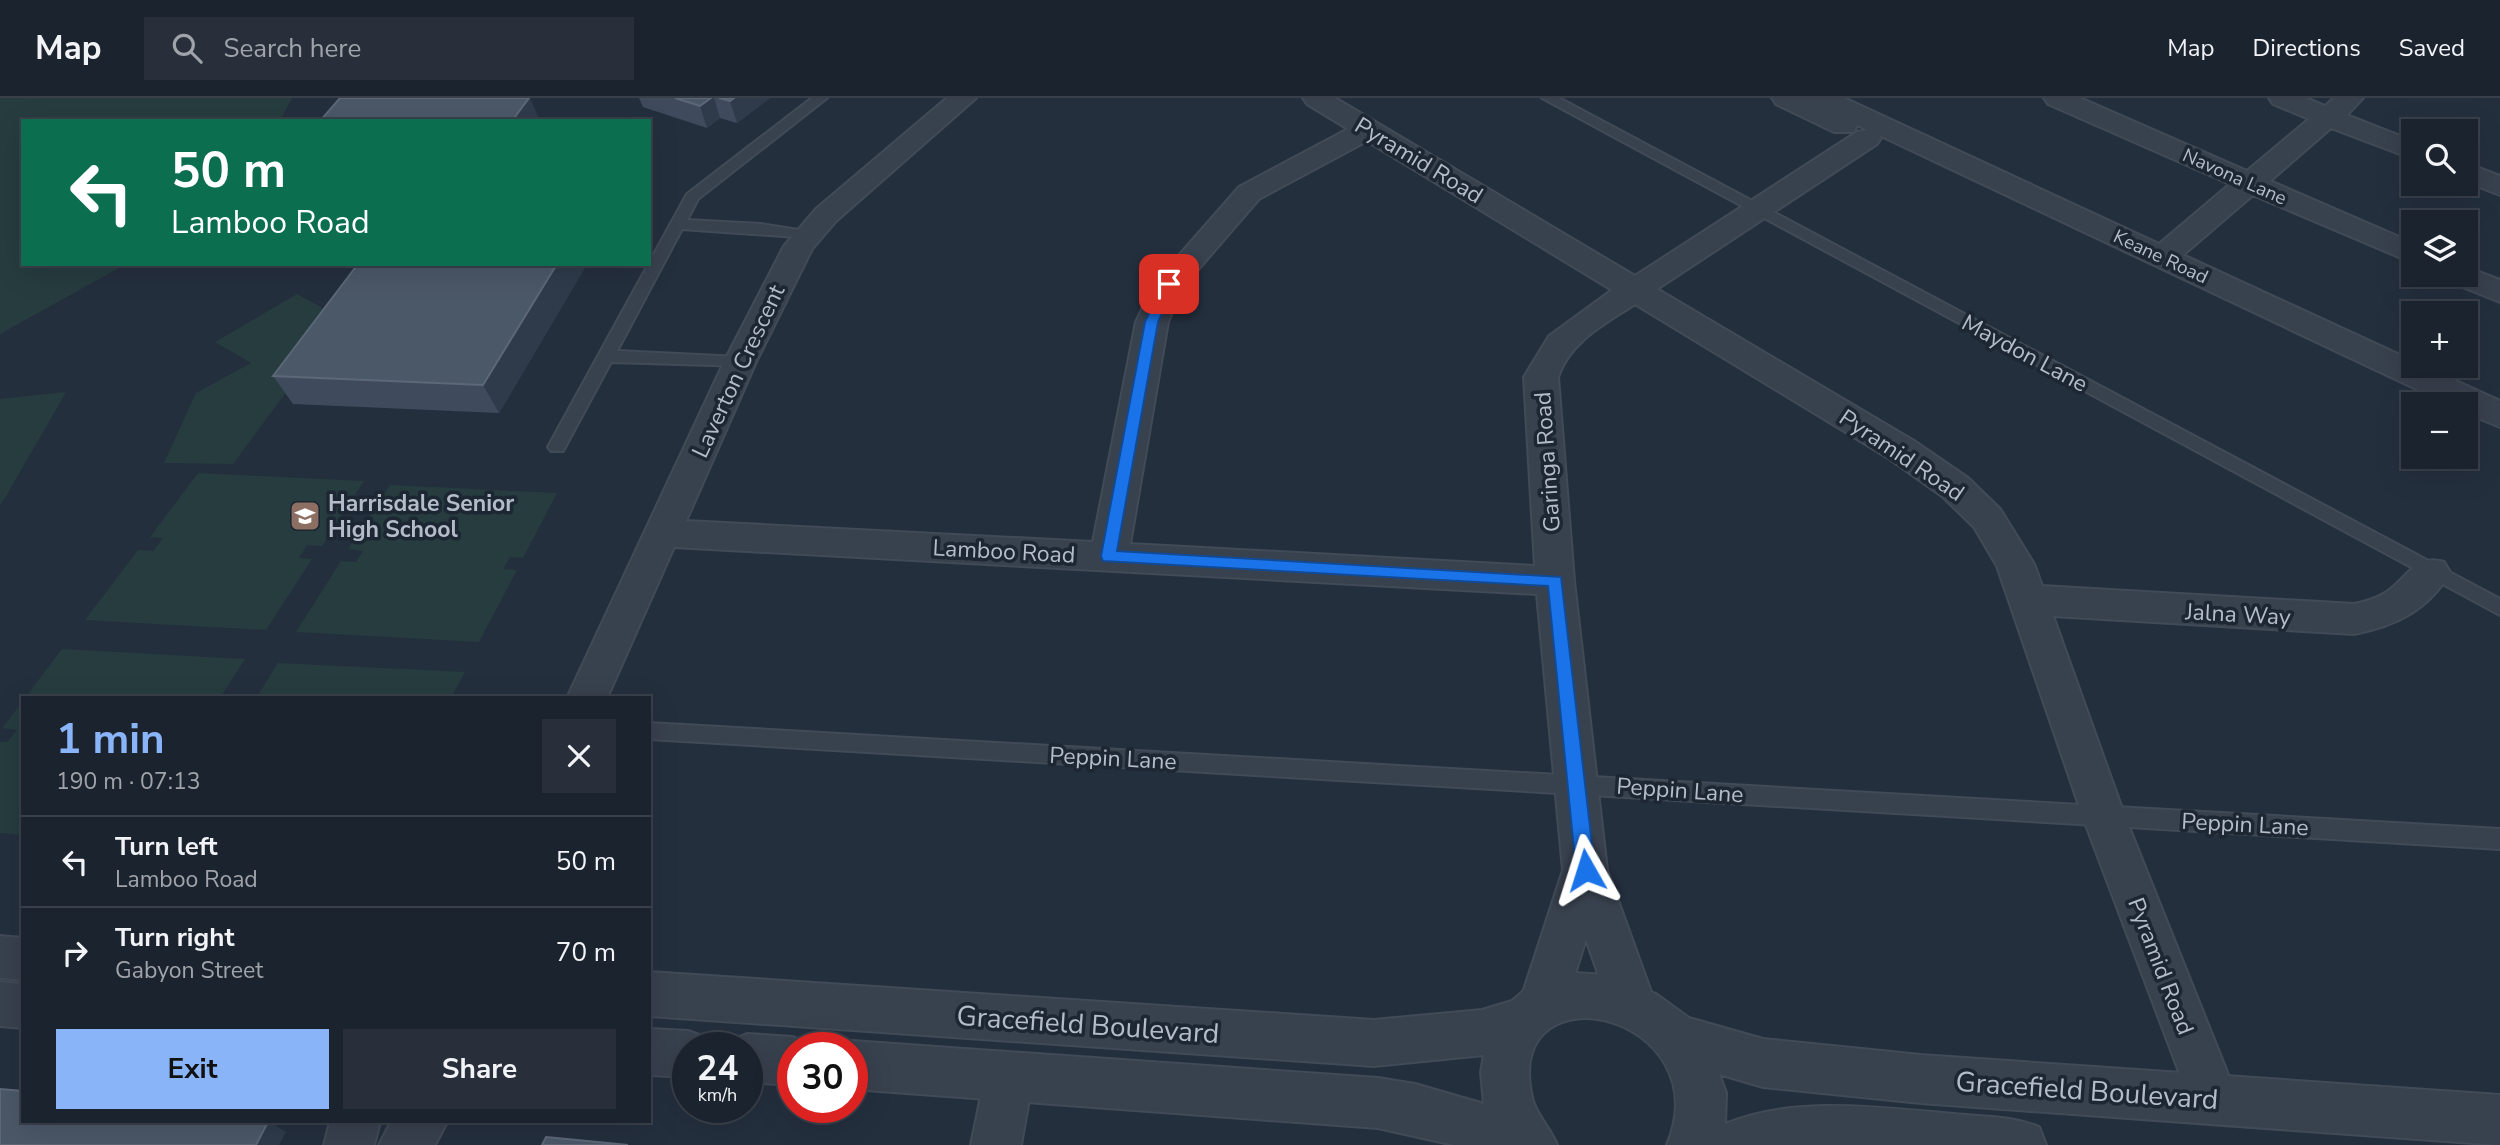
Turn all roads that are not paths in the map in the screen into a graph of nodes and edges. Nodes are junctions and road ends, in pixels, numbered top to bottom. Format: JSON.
{"nodes":[{"id":1,"x":820,"y":98,"type":"edge"},
{"id":2,"x":963,"y":98,"type":"edge"},
{"id":3,"x":1316,"y":98,"type":"edge"},
{"id":4,"x":1549,"y":98,"type":"edge"},
{"id":5,"x":1785,"y":98,"type":"edge"},
{"id":6,"x":1822,"y":98,"type":"edge"},
{"id":7,"x":2057,"y":98,"type":"edge"},
{"id":8,"x":2282,"y":98,"type":"edge"},
{"id":9,"x":2350,"y":98,"type":"edge"},
{"id":10,"x":2327,"y":116,"type":"junction"},
{"id":11,"x":1368,"y":130,"type":"junction"},
{"id":12,"x":1867,"y":138,"type":"junction"},
{"id":13,"x":2401,"y":146,"type":"edge"},
{"id":14,"x":2478,"y":177,"type":"edge"},
{"id":15,"x":2249,"y":181,"type":"junction"},
{"id":16,"x":2500,"y":186,"type":"edge"},
{"id":17,"x":1757,"y":208,"type":"junction"},
{"id":18,"x":677,"y":224,"type":"junction"},
{"id":19,"x":806,"y":235,"type":"junction"},
{"id":20,"x":2401,"y":249,"type":"edge"},
{"id":21,"x":2163,"y":256,"type":"junction"},
{"id":22,"x":2478,"y":282,"type":"edge"},
{"id":23,"x":1634,"y":290,"type":"junction"},
{"id":24,"x":2500,"y":292,"type":"edge"},
{"id":25,"x":606,"y":356,"type":"junction"},
{"id":26,"x":740,"y":362,"type":"junction"},
{"id":27,"x":2401,"y":393,"type":"edge"},
{"id":28,"x":2500,"y":415,"type":"edge"},
{"id":29,"x":2478,"y":431,"type":"edge"},
{"id":30,"x":2500,"y":441,"type":"edge"},
{"id":31,"x":557,"y":447,"type":"dead end"},
{"id":32,"x":662,"y":533,"type":"junction"},
{"id":33,"x":1109,"y":556,"type":"junction"},
{"id":34,"x":2431,"y":572,"type":"junction"},
{"id":35,"x":1555,"y":581,"type":"junction"},
{"id":36,"x":2027,"y":600,"type":"junction"},
{"id":37,"x":2500,"y":608,"type":"edge"},
{"id":38,"x":588,"y":696,"type":"edge"},
{"id":39,"x":651,"y":731,"type":"edge"},
{"id":40,"x":1576,"y":784,"type":"junction"},
{"id":41,"x":2104,"y":817,"type":"junction"},
{"id":42,"x":2500,"y":839,"type":"edge"},
{"id":43,"x":1586,"y":870,"type":"junction"},
{"id":44,"x":0,"y":957,"type":"edge"},
{"id":45,"x":21,"y":959,"type":"edge"},
{"id":46,"x":651,"y":994,"type":"edge"},
{"id":47,"x":1631,"y":1003,"type":"junction"},
{"id":48,"x":0,"y":1004,"type":"edge"},
{"id":49,"x":21,"y":1006,"type":"edge"},
{"id":50,"x":1534,"y":1012,"type":"junction"},
{"id":51,"x":1677,"y":1038,"type":"junction"},
{"id":52,"x":651,"y":1052,"type":"edge"},
{"id":53,"x":672,"y":1053,"type":"edge"},
{"id":54,"x":868,"y":1066,"type":"edge"},
{"id":55,"x":1009,"y":1077,"type":"junction"},
{"id":56,"x":1921,"y":1079,"type":"junction"},
{"id":57,"x":2212,"y":1097,"type":"junction"},
{"id":58,"x":2500,"y":1120,"type":"edge"},
{"id":59,"x":355,"y":1123,"type":"edge"},
{"id":60,"x":421,"y":1123,"type":"edge"},
{"id":61,"x":1935,"y":1139,"type":"junction"},
{"id":62,"x":1530,"y":1143,"type":"edge"},
{"id":63,"x":349,"y":1145,"type":"edge"},
{"id":64,"x":404,"y":1145,"type":"edge"},
{"id":65,"x":996,"y":1145,"type":"edge"},
{"id":66,"x":1692,"y":1145,"type":"edge"},
{"id":67,"x":1736,"y":1145,"type":"edge"},
{"id":68,"x":2021,"y":1145,"type":"edge"}],
"edges":[{"from":1,"to":18,"type":"lane"},
{"from":2,"to":19,"type":"street","name":"Laverton Crescent"},
{"from":3,"to":11,"type":"street","name":"Pyramid Road"},
{"from":4,"to":17,"type":"lane","name":"Maydon Lane"},
{"from":5,"to":12,"type":"street","name":"Keane Road"},
{"from":6,"to":21,"type":"street","name":"Keane Road"},
{"from":7,"to":15,"type":"street","name":"Navona Lane"},
{"from":8,"to":10,"type":"street"},
{"from":9,"to":10,"type":"street"},
{"from":10,"to":13,"type":"street"},
{"from":10,"to":15,"type":"street"},
{"from":11,"to":23,"type":"street","name":"Pyramid Road"},
{"from":11,"to":33,"type":"street"},
{"from":12,"to":17,"type":"street","name":"Garinga Road"},
{"from":12,"to":27,"type":"street","name":"Keane Road"},
{"from":14,"to":16,"type":"street"},
{"from":15,"to":20,"type":"street","name":"Navona Lane"},
{"from":15,"to":21,"type":"street"},
{"from":17,"to":23,"type":"street","name":"Garinga Road"},
{"from":17,"to":34,"type":"lane","name":"Maydon Lane"},
{"from":18,"to":19,"type":"lane"},
{"from":18,"to":25,"type":"lane"},
{"from":19,"to":26,"type":"street","name":"Laverton Crescent"},
{"from":21,"to":28,"type":"street","name":"Keane Road"},
{"from":22,"to":24,"type":"street"},
{"from":23,"to":35,"type":"street","name":"Garinga Road"},
{"from":23,"to":36,"type":"street","name":"Pyramid Road"},
{"from":25,"to":26,"type":"lane"},
{"from":25,"to":31,"type":"lane"},
{"from":26,"to":32,"type":"street","name":"Laverton Crescent"},
{"from":29,"to":30,"type":"street"},
{"from":32,"to":33,"type":"street","name":"Lamboo Road"},
{"from":32,"to":38,"type":"street","name":"Laverton Crescent"},
{"from":33,"to":35,"type":"street","name":"Lamboo Road"},
{"from":34,"to":36,"type":"street","name":"Jalna Way"},
{"from":34,"to":37,"type":"lane","name":"Maydon Lane"},
{"from":35,"to":40,"type":"street","name":"Garinga Road"},
{"from":36,"to":41,"type":"street","name":"Pyramid Road"},
{"from":39,"to":40,"type":"lane","name":"Peppin Lane"},
{"from":40,"to":41,"type":"lane","name":"Peppin Lane"},
{"from":40,"to":43,"type":"street","name":"Garinga Road"},
{"from":41,"to":42,"type":"lane","name":"Peppin Lane"},
{"from":41,"to":57,"type":"street","name":"Pyramid Road"},
{"from":43,"to":47,"type":"street","name":"Garinga Road"},
{"from":43,"to":50,"type":"street","name":"Garinga Road"},
{"from":44,"to":45,"type":"street"},
{"from":46,"to":50,"type":"street","name":"Gracefield Boulevard"},
{"from":47,"to":50,"type":"street","name":"Gracefield Boulevard"},
{"from":47,"to":51,"type":"street","name":"Gracefield Boulevard"},
{"from":48,"to":49,"type":"street"},
{"from":50,"to":62,"type":"street","name":"Garinga Road"},
{"from":51,"to":56,"type":"street","name":"Gracefield Boulevard"},
{"from":51,"to":66,"type":"street"},
{"from":52,"to":53,"type":"street"},
{"from":54,"to":55,"type":"street"},
{"from":55,"to":62,"type":"street"},
{"from":55,"to":65,"type":"street"},
{"from":56,"to":57,"type":"street","name":"Gracefield Boulevard"},
{"from":56,"to":61,"type":"street"},
{"from":57,"to":58,"type":"street","name":"Gracefield Boulevard"},
{"from":59,"to":63,"type":"street"},
{"from":60,"to":64,"type":"street"},
{"from":61,"to":67,"type":"street"},
{"from":61,"to":68,"type":"street"}]}
